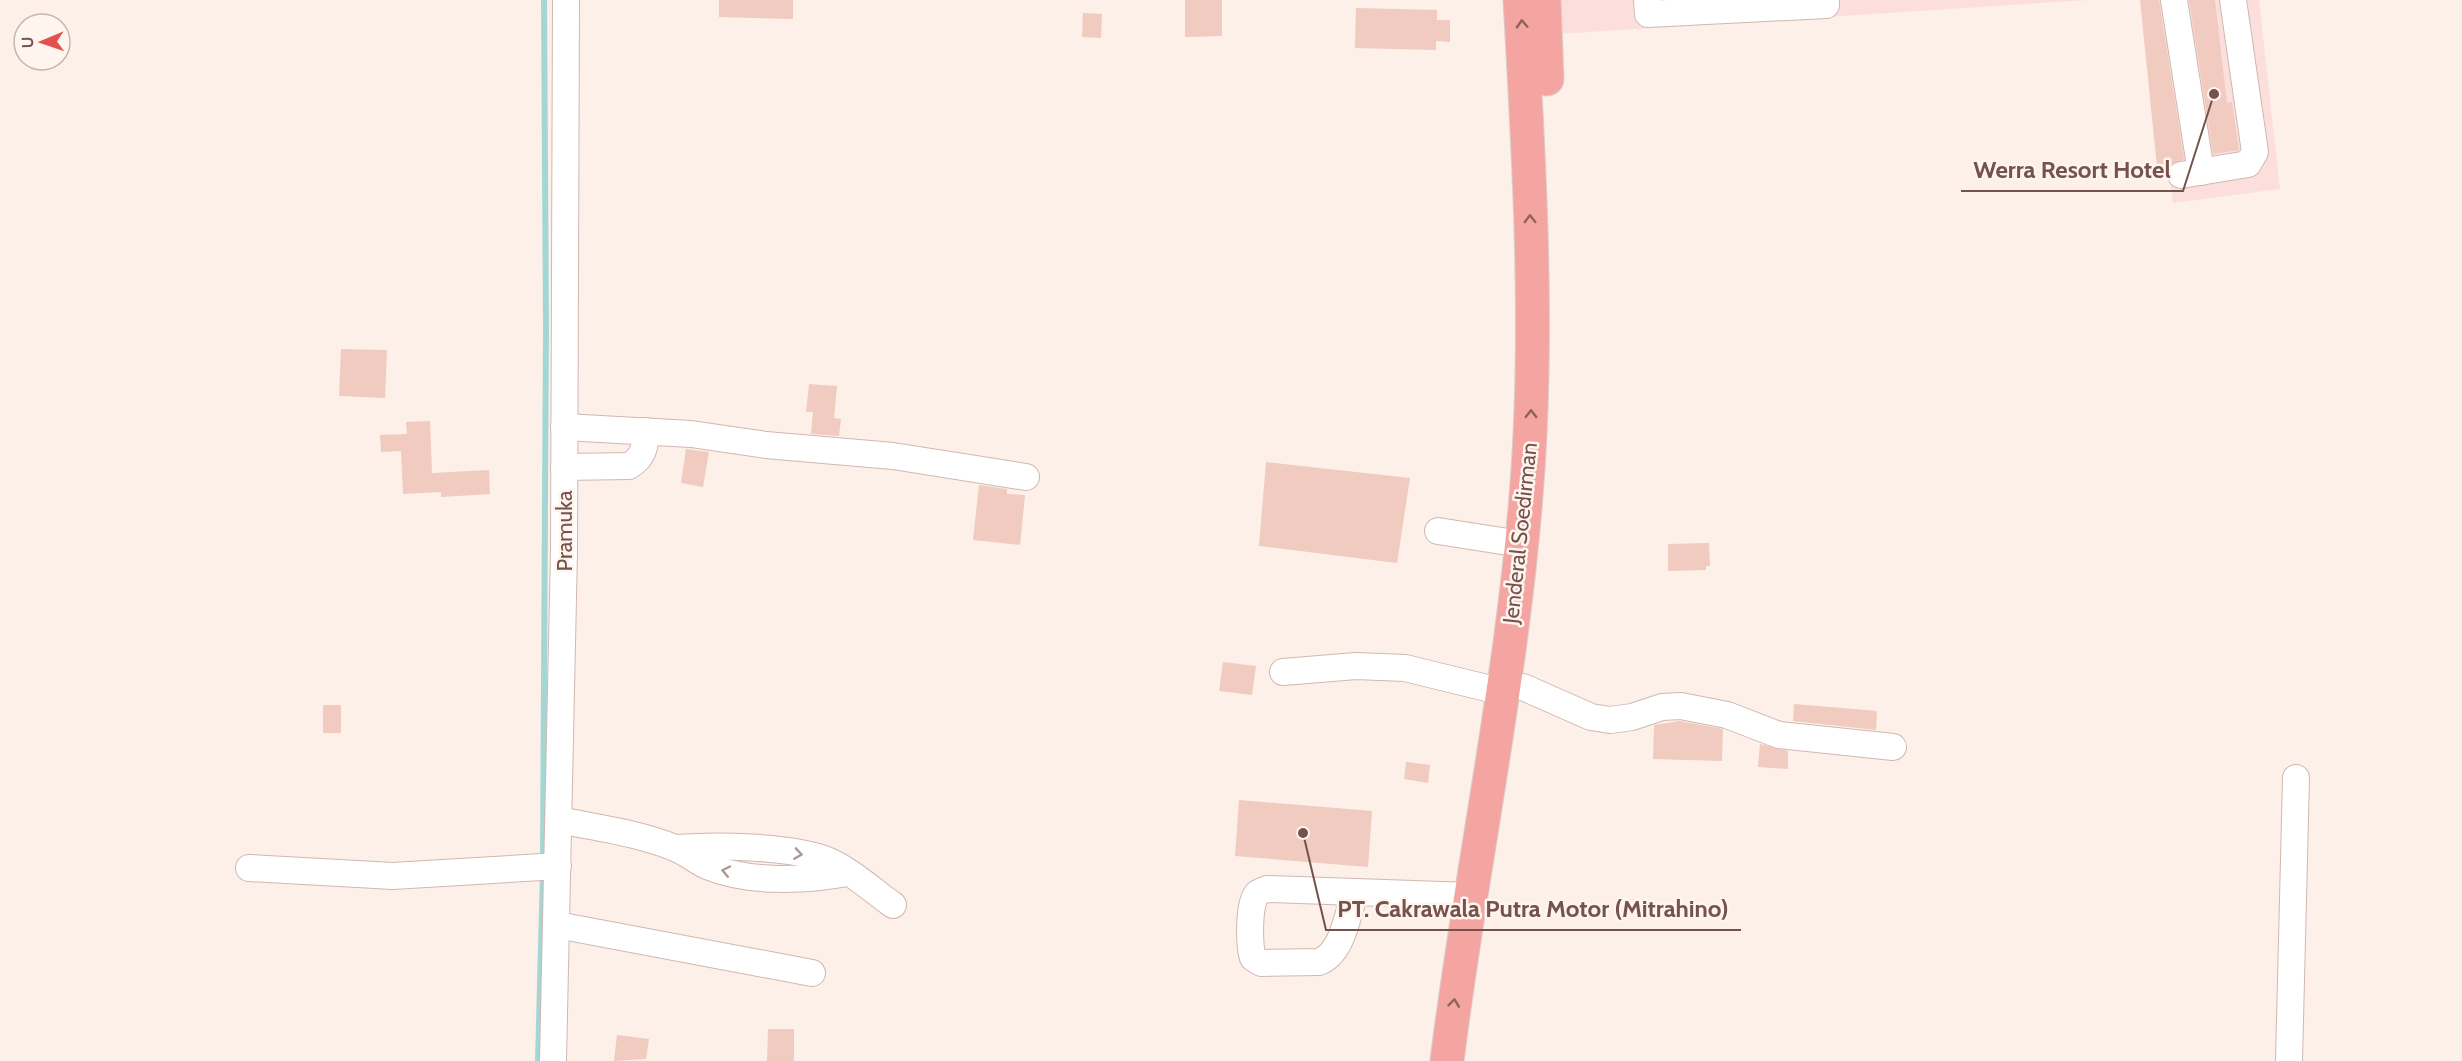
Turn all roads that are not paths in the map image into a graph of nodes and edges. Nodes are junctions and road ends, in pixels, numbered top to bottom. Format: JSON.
{"nodes":[{"id":1,"x":566,"y":0,"type":"edge"},
{"id":2,"x":1520,"y":0,"type":"edge"},
{"id":3,"x":1544,"y":0,"type":"edge"},
{"id":4,"x":1647,"y":0,"type":"edge"},
{"id":5,"x":1826,"y":0,"type":"edge"},
{"id":6,"x":2174,"y":0,"type":"edge"},
{"id":7,"x":2233,"y":0,"type":"edge"},
{"id":8,"x":564,"y":428,"type":"junction"},
{"id":9,"x":646,"y":431,"type":"junction"},
{"id":10,"x":564,"y":467,"type":"junction"},
{"id":11,"x":1026,"y":477,"type":"dead end"},
{"id":12,"x":1438,"y":531,"type":"dead end"},
{"id":13,"x":1521,"y":544,"type":"junction"},
{"id":14,"x":1283,"y":672,"type":"dead end"},
{"id":15,"x":1513,"y":690,"type":"junction"},
{"id":16,"x":1893,"y":747,"type":"dead end"},
{"id":17,"x":2296,"y":778,"type":"dead end"},
{"id":18,"x":559,"y":820,"type":"junction"},
{"id":19,"x":677,"y":848,"type":"junction"},
{"id":20,"x":768,"y":850,"type":"junction"},
{"id":21,"x":558,"y":866,"type":"junction"},
{"id":22,"x":249,"y":868,"type":"dead end"},
{"id":23,"x":847,"y":873,"type":"junction"},
{"id":24,"x":763,"y":877,"type":"junction"},
{"id":25,"x":1355,"y":892,"type":"dead end"},
{"id":26,"x":1471,"y":896,"type":"junction"},
{"id":27,"x":893,"y":905,"type":"dead end"},
{"id":28,"x":556,"y":925,"type":"junction"},
{"id":29,"x":812,"y":973,"type":"dead end"},
{"id":30,"x":553,"y":1061,"type":"edge"},
{"id":31,"x":1447,"y":1061,"type":"edge"},
{"id":32,"x":1469,"y":1061,"type":"edge"},
{"id":33,"x":2289,"y":1061,"type":"edge"}],
"edges":[{"from":1,"to":8,"type":"street","name":"Pramuka"},
{"from":13,"to":2,"type":"highway","name":"Jenderal Soedirman","one_way":true},
{"from":3,"to":15,"type":"highway","name":"Jenderal Soedirman"},
{"from":4,"to":5,"type":"street"},
{"from":6,"to":7,"type":"street"},
{"from":8,"to":9,"type":"street"},
{"from":8,"to":10,"type":"street","name":"Pramuka"},
{"from":9,"to":10,"type":"street"},
{"from":9,"to":11,"type":"street"},
{"from":10,"to":18,"type":"street","name":"Pramuka"},
{"from":12,"to":13,"type":"street"},
{"from":13,"to":15,"type":"highway","name":"Jenderal Soedirman"},
{"from":14,"to":15,"type":"street"},
{"from":15,"to":16,"type":"street"},
{"from":15,"to":26,"type":"highway","name":"Jenderal Soedirman"},
{"from":15,"to":32,"type":"highway","name":"Jenderal Soedirman"},
{"from":17,"to":33,"type":"street"},
{"from":18,"to":19,"type":"street"},
{"from":18,"to":21,"type":"street","name":"Pramuka"},
{"from":19,"to":20,"type":"street"},
{"from":24,"to":19,"type":"street","one_way":true},
{"from":20,"to":23,"type":"street","one_way":true},
{"from":20,"to":24,"type":"street"},
{"from":21,"to":22,"type":"street"},
{"from":21,"to":28,"type":"street","name":"Pramuka"},
{"from":23,"to":24,"type":"street"},
{"from":23,"to":27,"type":"street"},
{"from":25,"to":26,"type":"street"},
{"from":31,"to":26,"type":"highway","name":"Jenderal Soedirman","one_way":true},
{"from":28,"to":29,"type":"street"},
{"from":28,"to":30,"type":"street","name":"Pramuka"}]}
